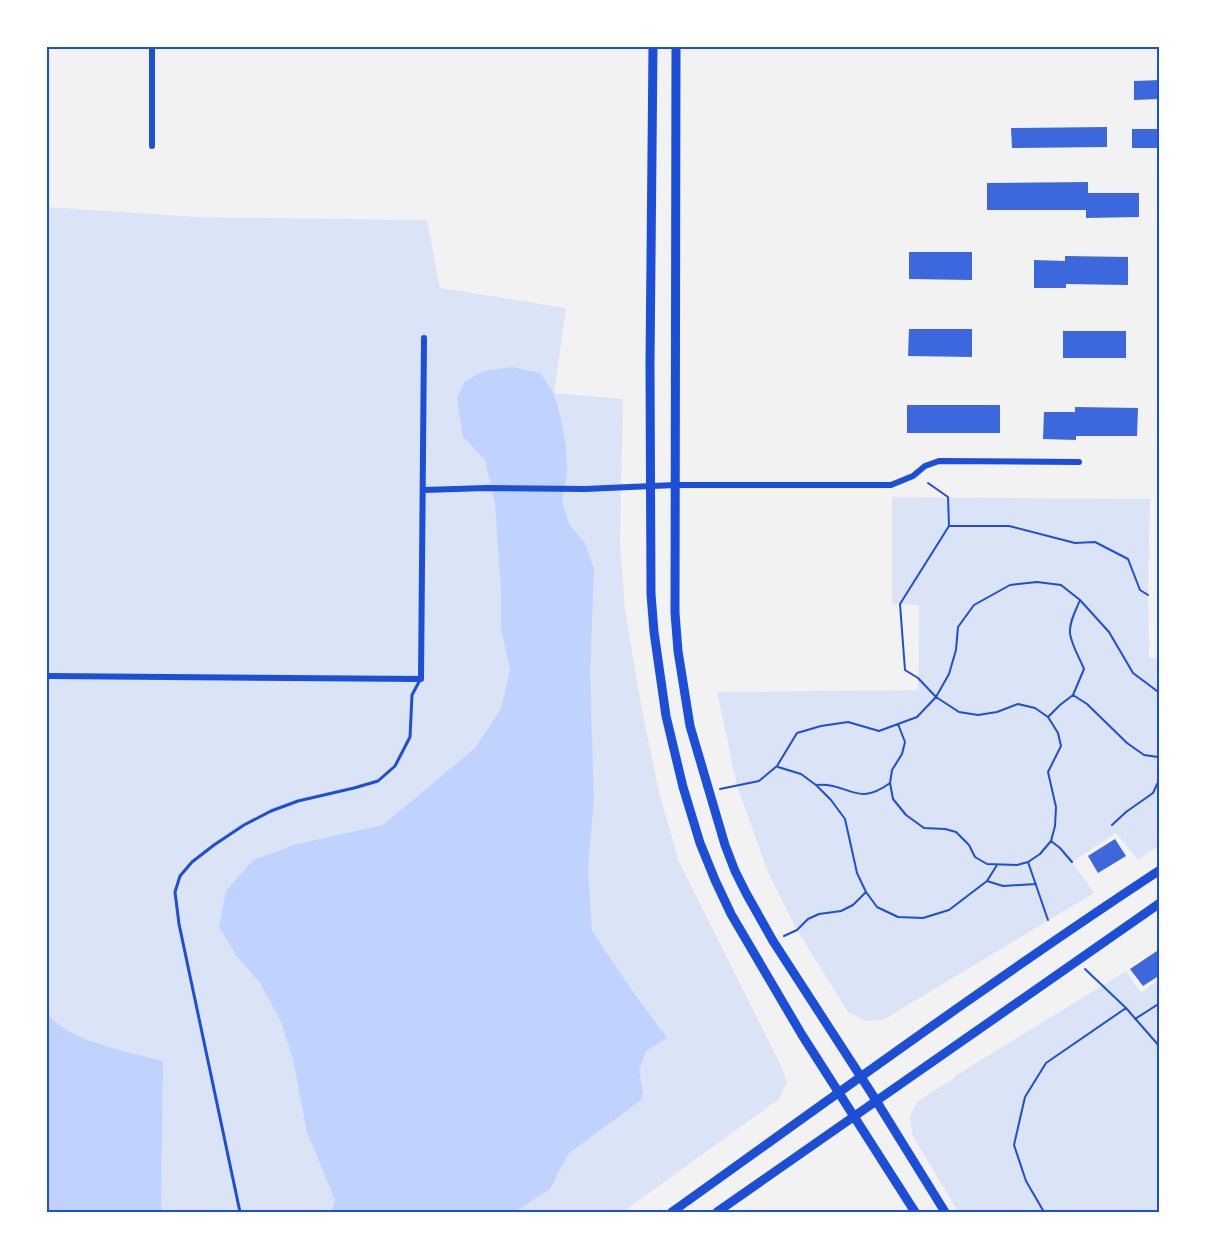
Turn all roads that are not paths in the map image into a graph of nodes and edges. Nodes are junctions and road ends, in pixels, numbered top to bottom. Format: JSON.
{"nodes":[{"id":1,"x":152,"y":46,"type":"edge"},
{"id":2,"x":653,"y":46,"type":"edge"},
{"id":3,"x":676,"y":46,"type":"edge"},
{"id":4,"x":152,"y":146,"type":"dead end"},
{"id":5,"x":424,"y":338,"type":"dead end"},
{"id":6,"x":1078,"y":462,"type":"dead end"},
{"id":7,"x":675,"y":485,"type":"junction"},
{"id":8,"x":650,"y":486,"type":"junction"},
{"id":9,"x":424,"y":490,"type":"junction"},
{"id":10,"x":46,"y":676,"type":"edge"},
{"id":11,"x":421,"y":679,"type":"junction"},
{"id":12,"x":1160,"y":870,"type":"edge"},
{"id":13,"x":1160,"y":903,"type":"edge"},
{"id":14,"x":861,"y":1077,"type":"junction"},
{"id":15,"x":839,"y":1092,"type":"junction"},
{"id":16,"x":876,"y":1100,"type":"junction"},
{"id":17,"x":854,"y":1116,"type":"junction"},
{"id":18,"x":240,"y":1212,"type":"edge"},
{"id":19,"x":672,"y":1212,"type":"edge"},
{"id":20,"x":717,"y":1212,"type":"edge"},
{"id":21,"x":915,"y":1212,"type":"edge"},
{"id":22,"x":945,"y":1212,"type":"edge"}],
"edges":[{"from":1,"to":4,"type":"street"},
{"from":2,"to":8,"type":"main road"},
{"from":3,"to":7,"type":"main road"},
{"from":5,"to":9,"type":"street"},
{"from":6,"to":7,"type":"street"},
{"from":7,"to":8,"type":"street"},
{"from":7,"to":14,"type":"main road"},
{"from":8,"to":9,"type":"street"},
{"from":8,"to":15,"type":"main road"},
{"from":9,"to":11,"type":"street"},
{"from":10,"to":11,"type":"street"},
{"from":11,"to":18,"type":"lane"},
{"from":12,"to":14,"type":"main road"},
{"from":13,"to":16,"type":"main road"},
{"from":14,"to":15,"type":"main road"},
{"from":14,"to":16,"type":"main road"},
{"from":15,"to":17,"type":"main road"},
{"from":15,"to":19,"type":"main road"},
{"from":16,"to":17,"type":"main road"},
{"from":16,"to":22,"type":"main road"},
{"from":17,"to":20,"type":"main road"},
{"from":17,"to":21,"type":"main road"}]}
